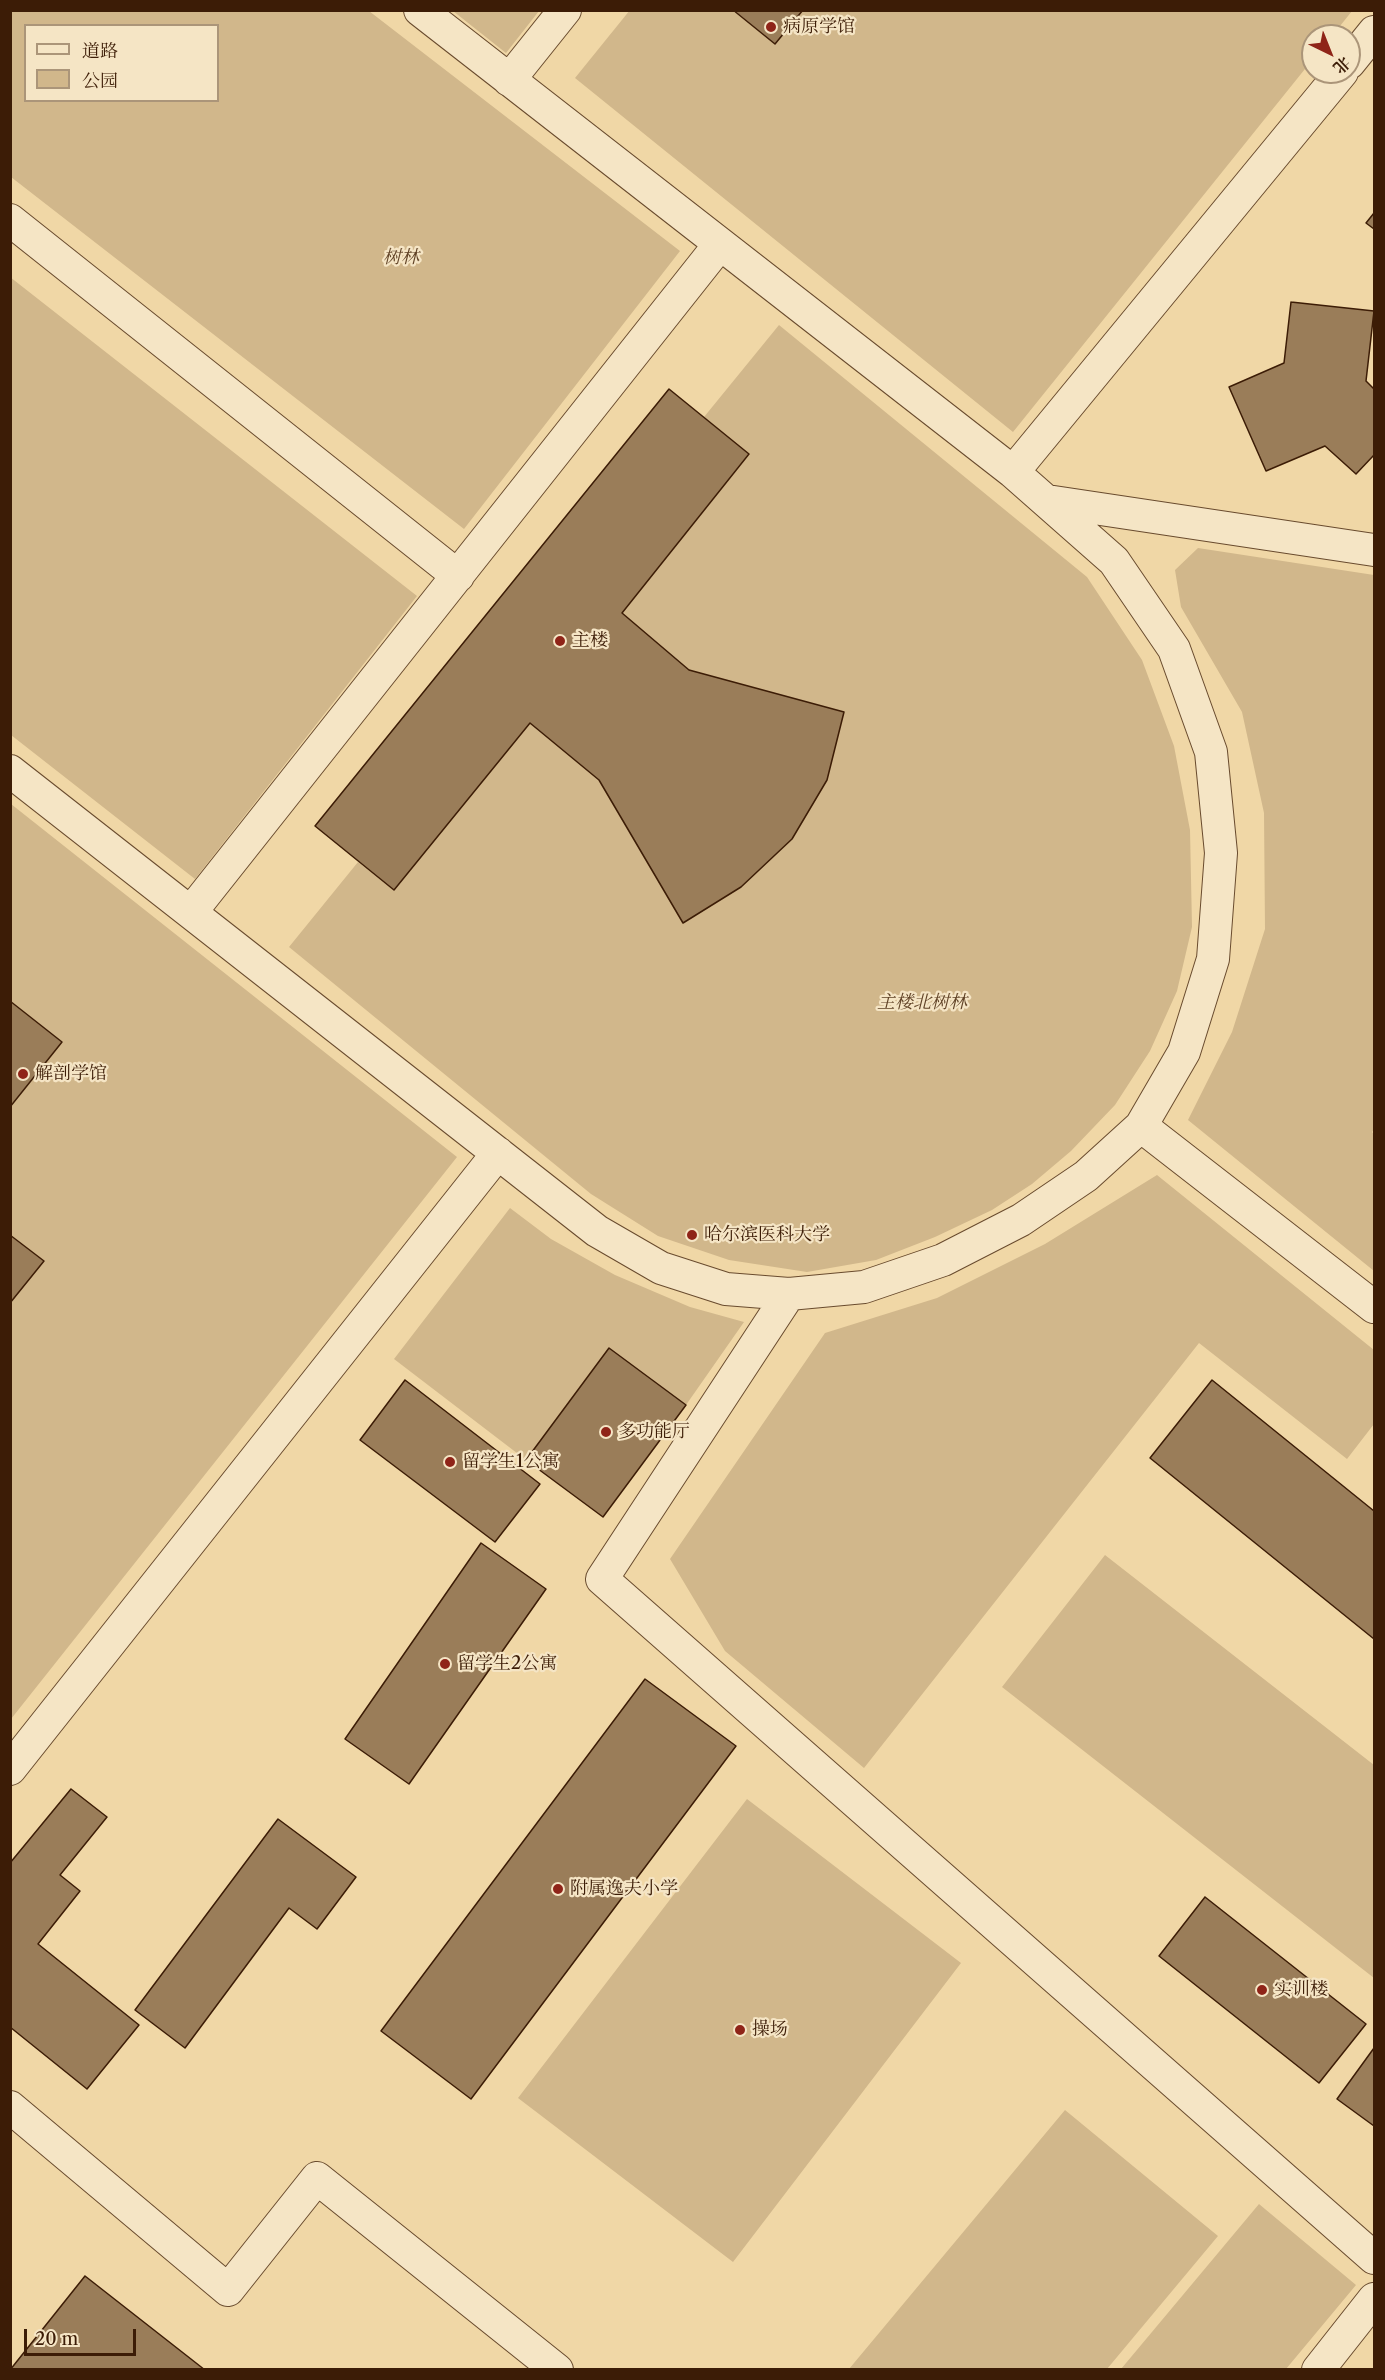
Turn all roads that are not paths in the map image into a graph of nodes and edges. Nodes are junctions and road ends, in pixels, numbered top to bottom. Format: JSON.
{"nodes":[{"id":1,"x":420,"y":10,"type":"edge"},
{"id":2,"x":566,"y":10,"type":"edge"},
{"id":3,"x":1374,"y":32,"type":"edge"},
{"id":4,"x":1361,"y":48,"type":"edge"},
{"id":5,"x":509,"y":80,"type":"junction"},
{"id":6,"x":1332,"y":84,"type":"edge"},
{"id":7,"x":10,"y":220,"type":"edge"},
{"id":8,"x":720,"y":244,"type":"junction"},
{"id":9,"x":1014,"y":472,"type":"junction"},
{"id":10,"x":1047,"y":501,"type":"junction"},
{"id":11,"x":1374,"y":550,"type":"edge"},
{"id":12,"x":458,"y":576,"type":"junction"},
{"id":13,"x":10,"y":771,"type":"edge"},
{"id":14,"x":191,"y":912,"type":"junction"},
{"id":15,"x":1141,"y":1126,"type":"junction"},
{"id":16,"x":498,"y":1153,"type":"junction"},
{"id":17,"x":789,"y":1294,"type":"junction"},
{"id":18,"x":1374,"y":1307,"type":"edge"},
{"id":19,"x":10,"y":1769,"type":"edge"},
{"id":20,"x":10,"y":2107,"type":"edge"},
{"id":21,"x":1374,"y":2258,"type":"edge"},
{"id":22,"x":1374,"y":2299,"type":"edge"},
{"id":23,"x":557,"y":2370,"type":"edge"},
{"id":24,"x":1318,"y":2370,"type":"edge"}],
"edges":[{"from":1,"to":5,"type":"street"},
{"from":2,"to":5,"type":"street"},
{"from":3,"to":4,"type":"street"},
{"from":5,"to":8,"type":"street"},
{"from":6,"to":9,"type":"street"},
{"from":7,"to":12,"type":"street"},
{"from":8,"to":9,"type":"street"},
{"from":8,"to":12,"type":"street"},
{"from":9,"to":10,"type":"street"},
{"from":10,"to":11,"type":"street"},
{"from":10,"to":15,"type":"street"},
{"from":12,"to":14,"type":"street"},
{"from":13,"to":14,"type":"street"},
{"from":14,"to":16,"type":"street"},
{"from":15,"to":17,"type":"street"},
{"from":15,"to":18,"type":"street"},
{"from":16,"to":17,"type":"street"},
{"from":16,"to":19,"type":"street"},
{"from":17,"to":21,"type":"street"},
{"from":20,"to":23,"type":"street"},
{"from":22,"to":24,"type":"street"}]}
